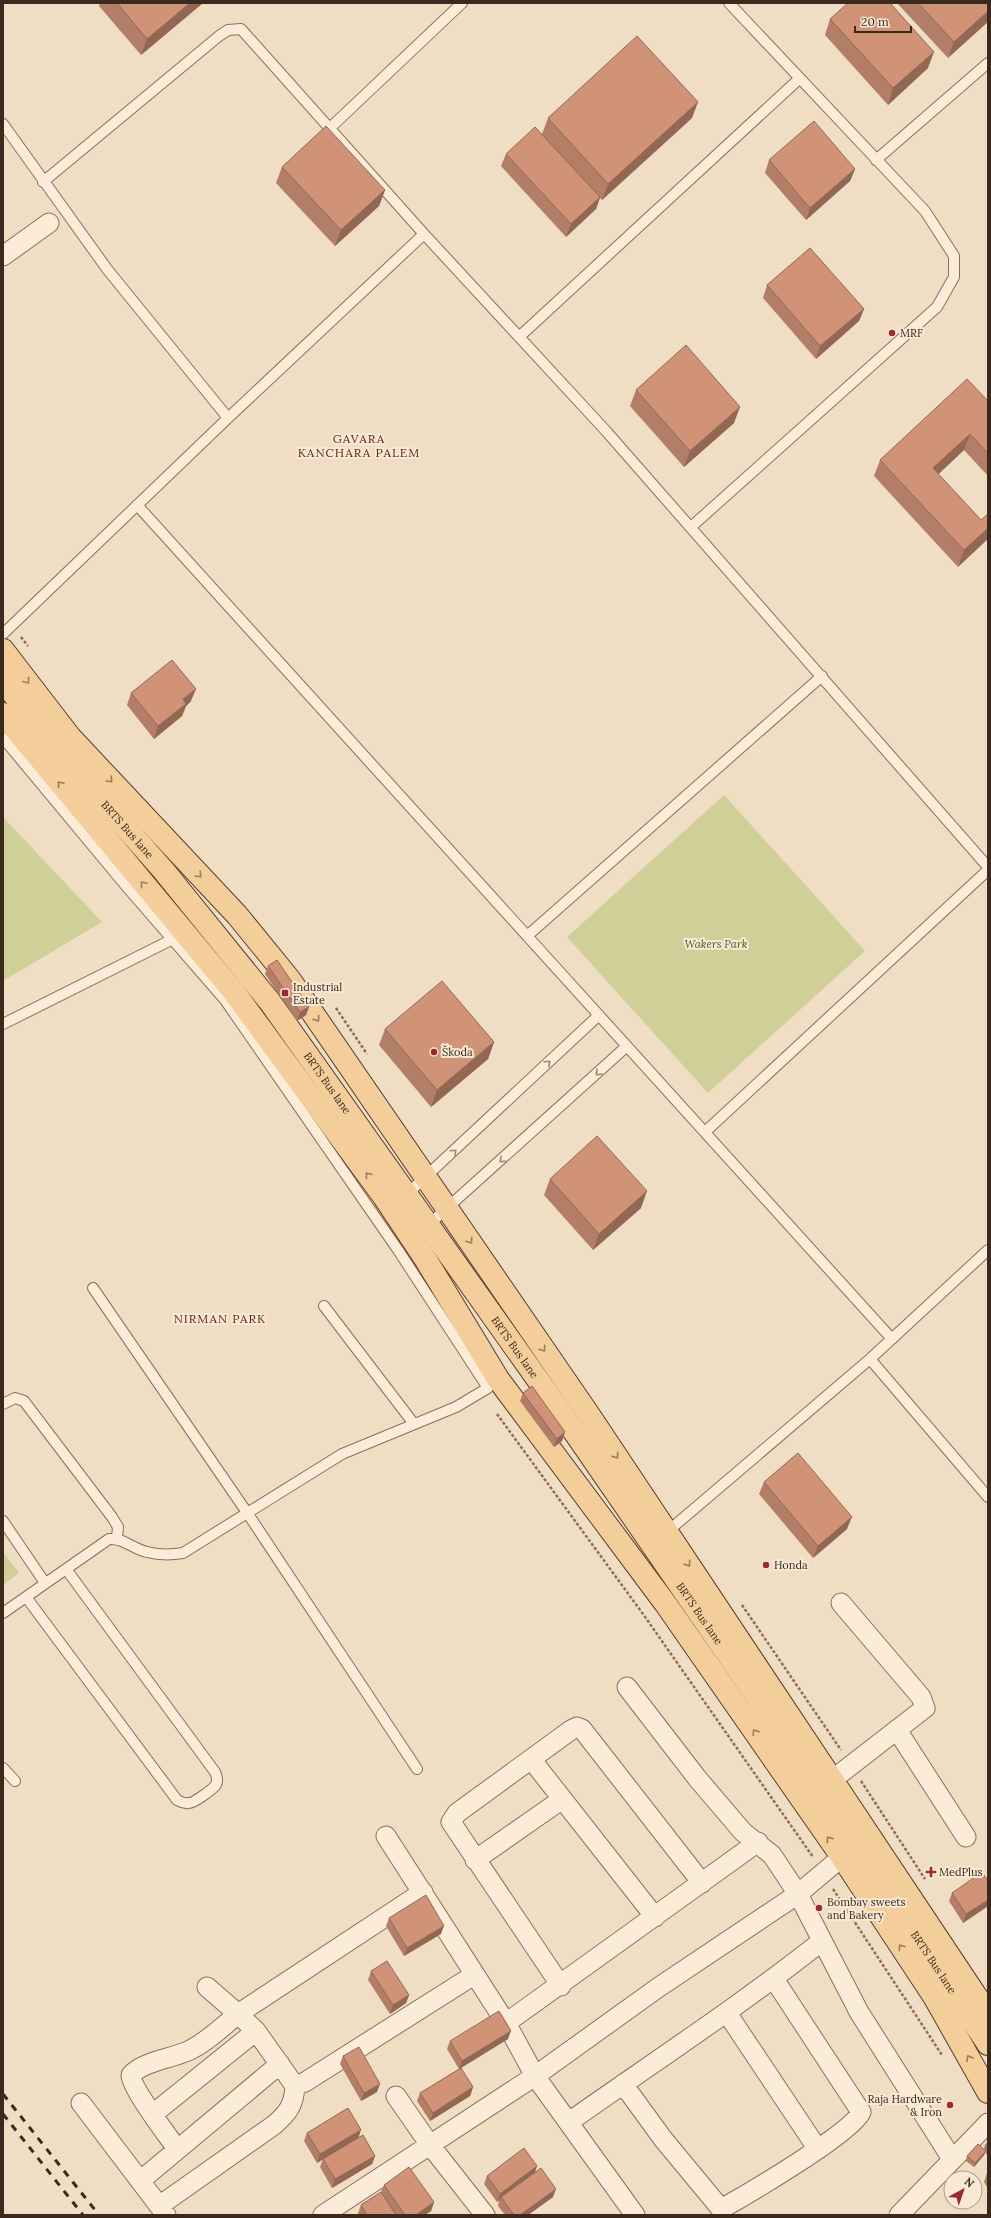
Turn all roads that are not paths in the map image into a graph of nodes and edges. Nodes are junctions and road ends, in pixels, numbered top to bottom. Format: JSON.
{"nodes":[{"id":1,"x":462,"y":3,"type":"edge"},
{"id":2,"x":729,"y":3,"type":"edge"},
{"id":3,"x":988,"y":63,"type":"edge"},
{"id":4,"x":799,"y":79,"type":"junction"},
{"id":5,"x":3,"y":124,"type":"edge"},
{"id":6,"x":330,"y":128,"type":"junction"},
{"id":7,"x":876,"y":160,"type":"junction"},
{"id":8,"x":43,"y":182,"type":"junction"},
{"id":9,"x":49,"y":223,"type":"dead end"},
{"id":10,"x":424,"y":234,"type":"junction"},
{"id":11,"x":3,"y":256,"type":"edge"},
{"id":12,"x":519,"y":337,"type":"junction"},
{"id":13,"x":228,"y":418,"type":"junction"},
{"id":14,"x":137,"y":505,"type":"junction"},
{"id":15,"x":691,"y":527,"type":"junction"},
{"id":16,"x":3,"y":634,"type":"edge"},
{"id":17,"x":3,"y":650,"type":"edge"},
{"id":18,"x":822,"y":676,"type":"junction"},
{"id":19,"x":3,"y":681,"type":"edge"},
{"id":20,"x":3,"y":714,"type":"edge"},
{"id":21,"x":3,"y":738,"type":"edge"},
{"id":22,"x":988,"y":866,"type":"edge"},
{"id":23,"x":988,"y":870,"type":"edge"},
{"id":24,"x":527,"y":936,"type":"junction"},
{"id":25,"x":178,"y":937,"type":"junction"},
{"id":26,"x":600,"y":1015,"type":"junction"},
{"id":27,"x":3,"y":1024,"type":"edge"},
{"id":28,"x":627,"y":1046,"type":"junction"},
{"id":29,"x":704,"y":1132,"type":"junction"},
{"id":30,"x":425,"y":1179,"type":"junction"},
{"id":31,"x":391,"y":1207,"type":"junction"},
{"id":32,"x":448,"y":1209,"type":"junction"},
{"id":33,"x":413,"y":1238,"type":"junction"},
{"id":34,"x":988,"y":1250,"type":"edge"},
{"id":35,"x":94,"y":1288,"type":"dead end"},
{"id":36,"x":324,"y":1306,"type":"dead end"},
{"id":37,"x":892,"y":1339,"type":"junction"},
{"id":38,"x":870,"y":1359,"type":"junction"},
{"id":39,"x":3,"y":1404,"type":"edge"},
{"id":40,"x":414,"y":1424,"type":"junction"},
{"id":41,"x":988,"y":1497,"type":"edge"},
{"id":42,"x":248,"y":1514,"type":"junction"},
{"id":43,"x":3,"y":1521,"type":"edge"},
{"id":44,"x":667,"y":1532,"type":"junction"},
{"id":45,"x":117,"y":1538,"type":"junction"},
{"id":46,"x":66,"y":1569,"type":"junction"},
{"id":47,"x":45,"y":1583,"type":"junction"},
{"id":48,"x":26,"y":1597,"type":"junction"},
{"id":49,"x":842,"y":1603,"type":"dead end"},
{"id":50,"x":3,"y":1613,"type":"edge"},
{"id":51,"x":627,"y":1687,"type":"dead end"},
{"id":52,"x":897,"y":1730,"type":"junction"},
{"id":53,"x":531,"y":1759,"type":"junction"},
{"id":54,"x":3,"y":1768,"type":"edge"},
{"id":55,"x":417,"y":1769,"type":"dead end"},
{"id":56,"x":832,"y":1780,"type":"junction"},
{"id":57,"x":15,"y":1781,"type":"dead end"},
{"id":58,"x":562,"y":1800,"type":"junction"},
{"id":59,"x":386,"y":1836,"type":"dead end"},
{"id":60,"x":966,"y":1837,"type":"dead end"},
{"id":61,"x":758,"y":1842,"type":"junction"},
{"id":62,"x":842,"y":1857,"type":"junction"},
{"id":63,"x":475,"y":1860,"type":"junction"},
{"id":64,"x":702,"y":1883,"type":"junction"},
{"id":65,"x":423,"y":1892,"type":"junction"},
{"id":66,"x":798,"y":1894,"type":"junction"},
{"id":67,"x":655,"y":1917,"type":"junction"},
{"id":68,"x":822,"y":1941,"type":"junction"},
{"id":69,"x":474,"y":1975,"type":"junction"},
{"id":70,"x":774,"y":1979,"type":"junction"},
{"id":71,"x":560,"y":1986,"type":"junction"},
{"id":72,"x":207,"y":1987,"type":"dead end"},
{"id":73,"x":727,"y":2013,"type":"junction"},
{"id":74,"x":238,"y":2014,"type":"junction"},
{"id":75,"x":988,"y":2014,"type":"edge"},
{"id":76,"x":506,"y":2023,"type":"junction"},
{"id":77,"x":256,"y":2031,"type":"junction"},
{"id":78,"x":988,"y":2044,"type":"edge"},
{"id":79,"x":280,"y":2064,"type":"junction"},
{"id":80,"x":535,"y":2076,"type":"junction"},
{"id":81,"x":623,"y":2084,"type":"junction"},
{"id":82,"x":295,"y":2086,"type":"junction"},
{"id":83,"x":988,"y":2092,"type":"edge"},
{"id":84,"x":396,"y":2096,"type":"dead end"},
{"id":85,"x":81,"y":2103,"type":"dead end"},
{"id":86,"x":153,"y":2114,"type":"junction"},
{"id":87,"x":569,"y":2122,"type":"junction"},
{"id":88,"x":988,"y":2123,"type":"edge"},
{"id":89,"x":430,"y":2145,"type":"junction"},
{"id":90,"x":817,"y":2148,"type":"junction"},
{"id":91,"x":177,"y":2149,"type":"junction"},
{"id":92,"x":952,"y":2159,"type":"junction"},
{"id":93,"x":140,"y":2181,"type":"junction"},
{"id":94,"x":163,"y":2211,"type":"edge"},
{"id":95,"x":323,"y":2215,"type":"edge"},
{"id":96,"x":485,"y":2215,"type":"edge"},
{"id":97,"x":635,"y":2215,"type":"edge"},
{"id":98,"x":899,"y":2215,"type":"edge"}],
"edges":[{"from":1,"to":6,"type":"lane"},
{"from":2,"to":4,"type":"lane"},
{"from":3,"to":7,"type":"lane"},
{"from":4,"to":7,"type":"lane"},
{"from":4,"to":12,"type":"lane"},
{"from":5,"to":8,"type":"lane"},
{"from":6,"to":8,"type":"lane"},
{"from":6,"to":10,"type":"lane"},
{"from":7,"to":15,"type":"lane"},
{"from":8,"to":13,"type":"lane"},
{"from":9,"to":11,"type":"street"},
{"from":10,"to":12,"type":"lane"},
{"from":10,"to":13,"type":"lane"},
{"from":12,"to":15,"type":"lane"},
{"from":13,"to":14,"type":"lane"},
{"from":14,"to":16,"type":"lane"},
{"from":14,"to":24,"type":"lane"},
{"from":15,"to":18,"type":"lane"},
{"from":17,"to":30,"type":"main road","one_way":true},
{"from":18,"to":22,"type":"lane"},
{"from":18,"to":24,"type":"lane"},
{"from":19,"to":31,"type":"main road","name":"BRTS Bus lane"},
{"from":25,"to":20,"type":"main road","one_way":true},
{"from":21,"to":25,"type":"lane"},
{"from":23,"to":29,"type":"lane"},
{"from":24,"to":26,"type":"lane"},
{"from":25,"to":27,"type":"lane"},
{"from":25,"to":31,"type":"main road"},
{"from":26,"to":28,"type":"lane"},
{"from":30,"to":26,"type":"lane","one_way":true},
{"from":28,"to":29,"type":"lane"},
{"from":28,"to":32,"type":"lane","one_way":true},
{"from":29,"to":37,"type":"lane"},
{"from":30,"to":31,"type":"lane"},
{"from":30,"to":32,"type":"main road"},
{"from":31,"to":33,"type":"main road"},
{"from":32,"to":33,"type":"lane"},
{"from":32,"to":44,"type":"main road","one_way":true},
{"from":33,"to":40,"type":"lane"},
{"from":62,"to":33,"type":"main road","one_way":true},
{"from":33,"to":78,"type":"main road","name":"BRTS Bus lane"},
{"from":34,"to":37,"type":"lane"},
{"from":35,"to":42,"type":"lane"},
{"from":36,"to":40,"type":"lane"},
{"from":37,"to":38,"type":"lane"},
{"from":38,"to":41,"type":"lane"},
{"from":38,"to":44,"type":"lane"},
{"from":39,"to":45,"type":"lane"},
{"from":40,"to":42,"type":"lane"},
{"from":42,"to":45,"type":"lane"},
{"from":42,"to":55,"type":"lane"},
{"from":43,"to":47,"type":"lane"},
{"from":44,"to":56,"type":"main road","one_way":true},
{"from":45,"to":46,"type":"lane"},
{"from":46,"to":47,"type":"lane"},
{"from":46,"to":48,"type":"lane"},
{"from":47,"to":48,"type":"lane"},
{"from":48,"to":50,"type":"lane"},
{"from":49,"to":52,"type":"street"},
{"from":51,"to":61,"type":"street"},
{"from":52,"to":56,"type":"street"},
{"from":52,"to":60,"type":"street"},
{"from":53,"to":58,"type":"street"},
{"from":53,"to":63,"type":"street"},
{"from":53,"to":64,"type":"street"},
{"from":54,"to":57,"type":"lane"},
{"from":56,"to":75,"type":"main road"},
{"from":58,"to":63,"type":"street"},
{"from":58,"to":67,"type":"street"},
{"from":59,"to":65,"type":"street"},
{"from":61,"to":64,"type":"street"},
{"from":61,"to":66,"type":"street"},
{"from":62,"to":66,"type":"street"},
{"from":83,"to":62,"type":"main road","one_way":true},
{"from":63,"to":71,"type":"street"},
{"from":64,"to":67,"type":"street"},
{"from":65,"to":69,"type":"street"},
{"from":65,"to":74,"type":"street"},
{"from":66,"to":68,"type":"street"},
{"from":66,"to":80,"type":"street"},
{"from":67,"to":71,"type":"street"},
{"from":68,"to":70,"type":"street"},
{"from":68,"to":92,"type":"street"},
{"from":69,"to":76,"type":"street"},
{"from":69,"to":82,"type":"street"},
{"from":70,"to":73,"type":"street"},
{"from":70,"to":90,"type":"street"},
{"from":71,"to":76,"type":"street"},
{"from":72,"to":74,"type":"street"},
{"from":73,"to":81,"type":"street"},
{"from":73,"to":90,"type":"street"},
{"from":74,"to":77,"type":"street"},
{"from":74,"to":86,"type":"street"},
{"from":76,"to":80,"type":"street"},
{"from":77,"to":79,"type":"street"},
{"from":77,"to":86,"type":"street"},
{"from":79,"to":82,"type":"street"},
{"from":79,"to":91,"type":"street"},
{"from":80,"to":87,"type":"street"},
{"from":80,"to":89,"type":"street"},
{"from":81,"to":87,"type":"street"},
{"from":81,"to":90,"type":"street"},
{"from":82,"to":94,"type":"street"},
{"from":84,"to":89,"type":"street"},
{"from":85,"to":93,"type":"street"},
{"from":86,"to":91,"type":"street"},
{"from":87,"to":97,"type":"street"},
{"from":88,"to":92,"type":"street"},
{"from":89,"to":95,"type":"street"},
{"from":89,"to":96,"type":"street"},
{"from":91,"to":93,"type":"street"},
{"from":92,"to":98,"type":"street"},
{"from":93,"to":94,"type":"street"}]}
